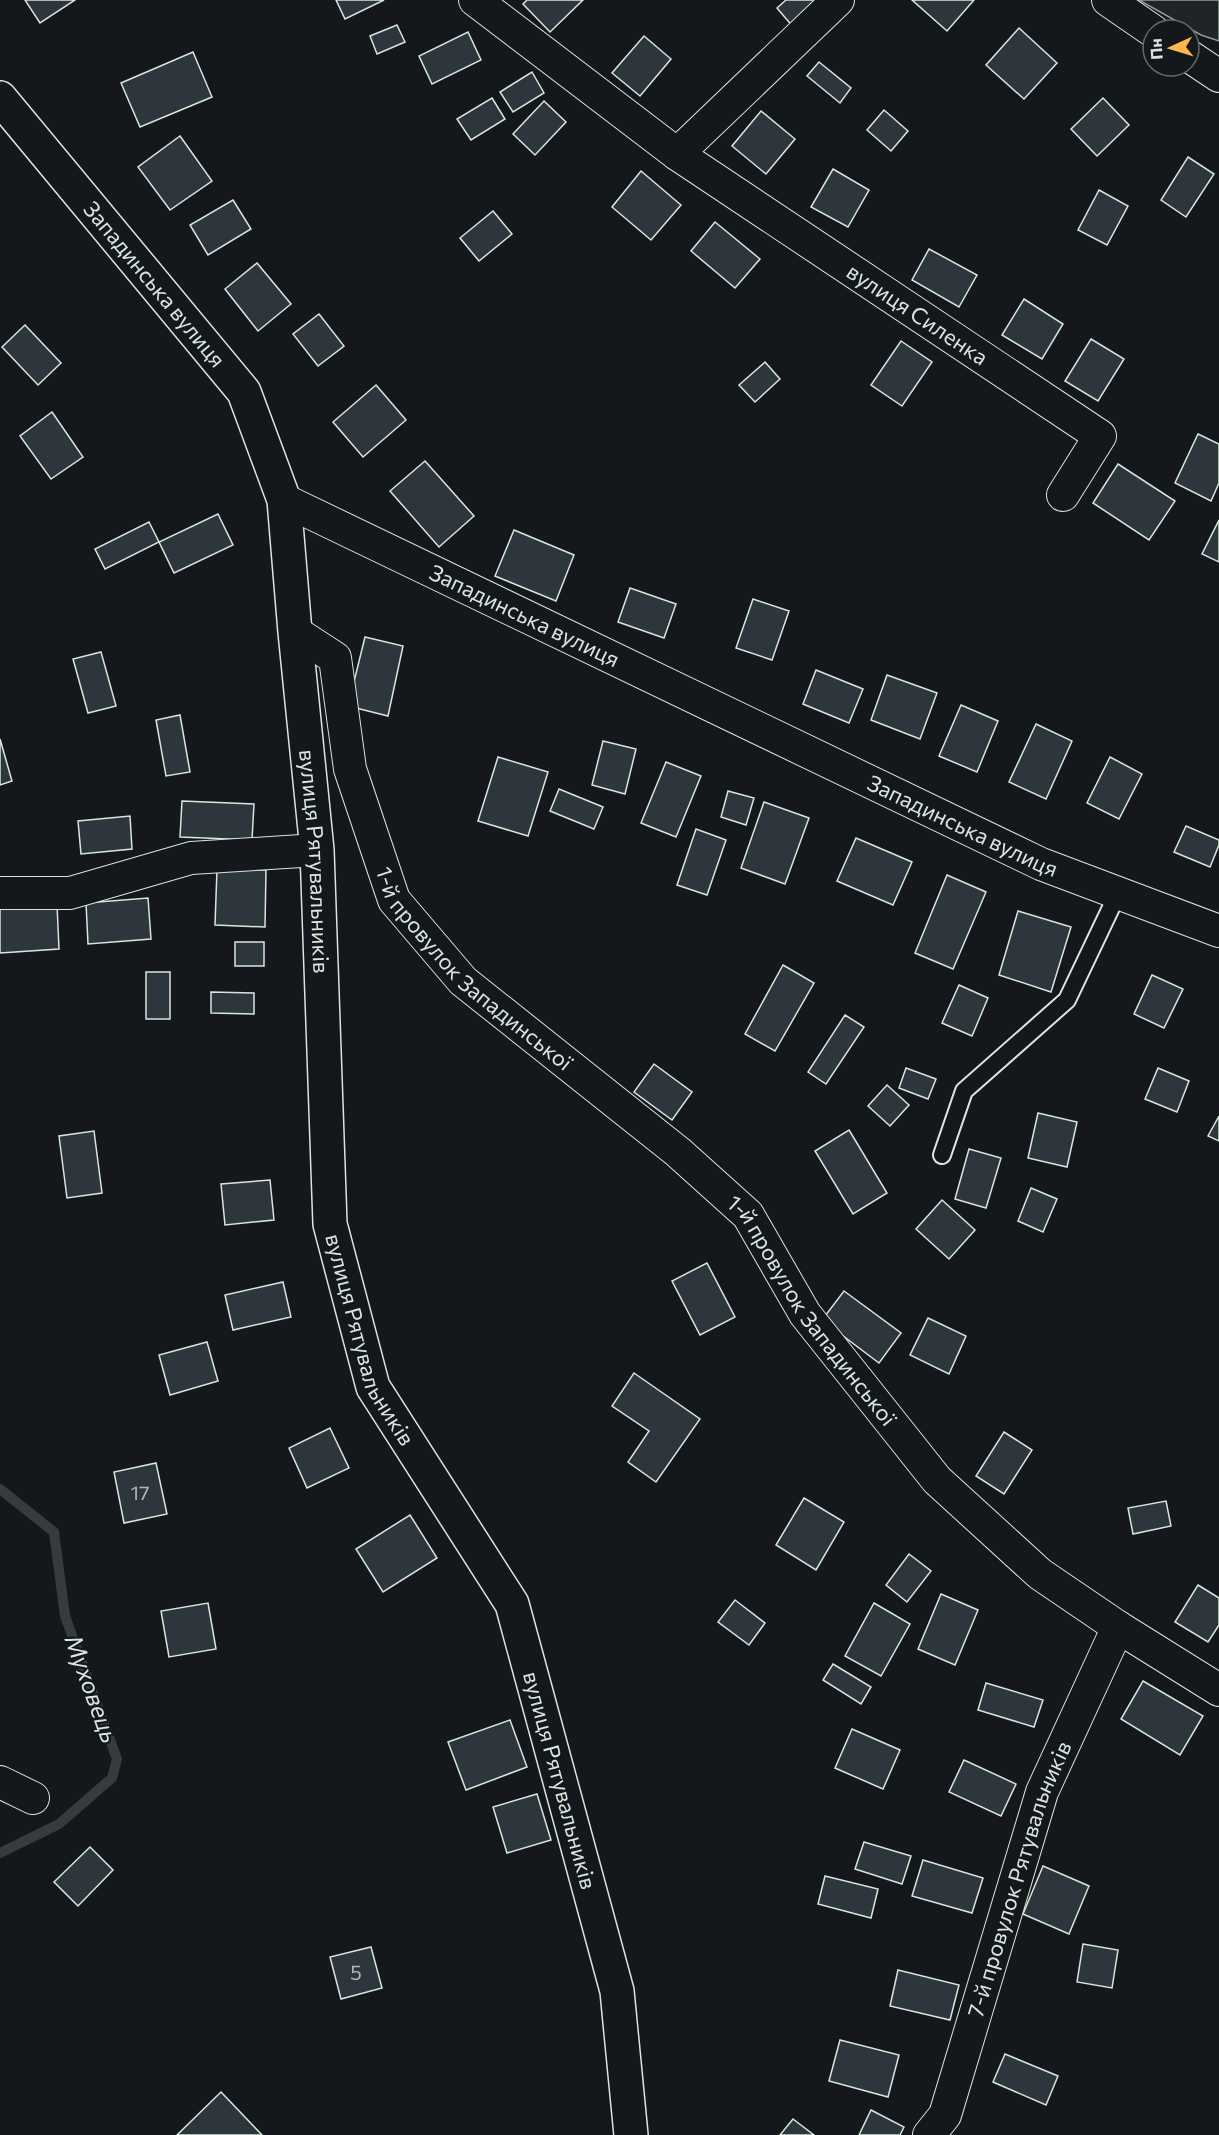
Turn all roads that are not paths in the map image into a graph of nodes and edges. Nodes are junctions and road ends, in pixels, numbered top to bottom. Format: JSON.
{"nodes":[{"id":1,"x":476,"y":0,"type":"edge"},
{"id":2,"x":838,"y":0,"type":"edge"},
{"id":3,"x":1108,"y":0,"type":"edge"},
{"id":4,"x":1141,"y":23,"type":"edge"},
{"id":5,"x":1201,"y":64,"type":"edge"},
{"id":6,"x":1219,"y":76,"type":"edge"},
{"id":7,"x":0,"y":98,"type":"edge"},
{"id":8,"x":677,"y":154,"type":"junction"},
{"id":9,"x":1063,"y":495,"type":"dead end"},
{"id":10,"x":284,"y":500,"type":"junction"},
{"id":11,"x":295,"y":632,"type":"junction"},
{"id":12,"x":317,"y":850,"type":"junction"},
{"id":13,"x":0,"y":893,"type":"edge"},
{"id":14,"x":1118,"y":893,"type":"junction"},
{"id":15,"x":1219,"y":931,"type":"edge"},
{"id":16,"x":942,"y":1155,"type":"dead end"},
{"id":17,"x":1118,"y":1627,"type":"junction"},
{"id":18,"x":1219,"y":1690,"type":"edge"},
{"id":19,"x":0,"y":1782,"type":"edge"},
{"id":20,"x":33,"y":1798,"type":"dead end"},
{"id":21,"x":631,"y":2135,"type":"edge"},
{"id":22,"x":929,"y":2135,"type":"edge"}],
"edges":[{"from":1,"to":8,"type":"street","name":"вулиця Силенка"},
{"from":2,"to":8,"type":"street"},
{"from":3,"to":4,"type":"street"},
{"from":5,"to":6,"type":"street"},
{"from":7,"to":10,"type":"main road","name":"Западинська вулиця"},
{"from":8,"to":9,"type":"street","name":"вулиця Силенка"},
{"from":10,"to":11,"type":"main road","name":"вулиця Рятувальників"},
{"from":10,"to":14,"type":"street","name":"Западинська вулиця"},
{"from":11,"to":12,"type":"main road","name":"вулиця Рятувальників"},
{"from":11,"to":17,"type":"street","name":"1-й провулок Западинської"},
{"from":12,"to":13,"type":"street"},
{"from":12,"to":21,"type":"main road","name":"вулиця Рятувальників"},
{"from":14,"to":15,"type":"street","name":"Западинська вулиця"},
{"from":14,"to":16,"type":"lane"},
{"from":17,"to":18,"type":"street","name":"1-й провулок Западинської"},
{"from":17,"to":22,"type":"street","name":"7-й провулок Рятувальників"},
{"from":19,"to":20,"type":"street"}]}
